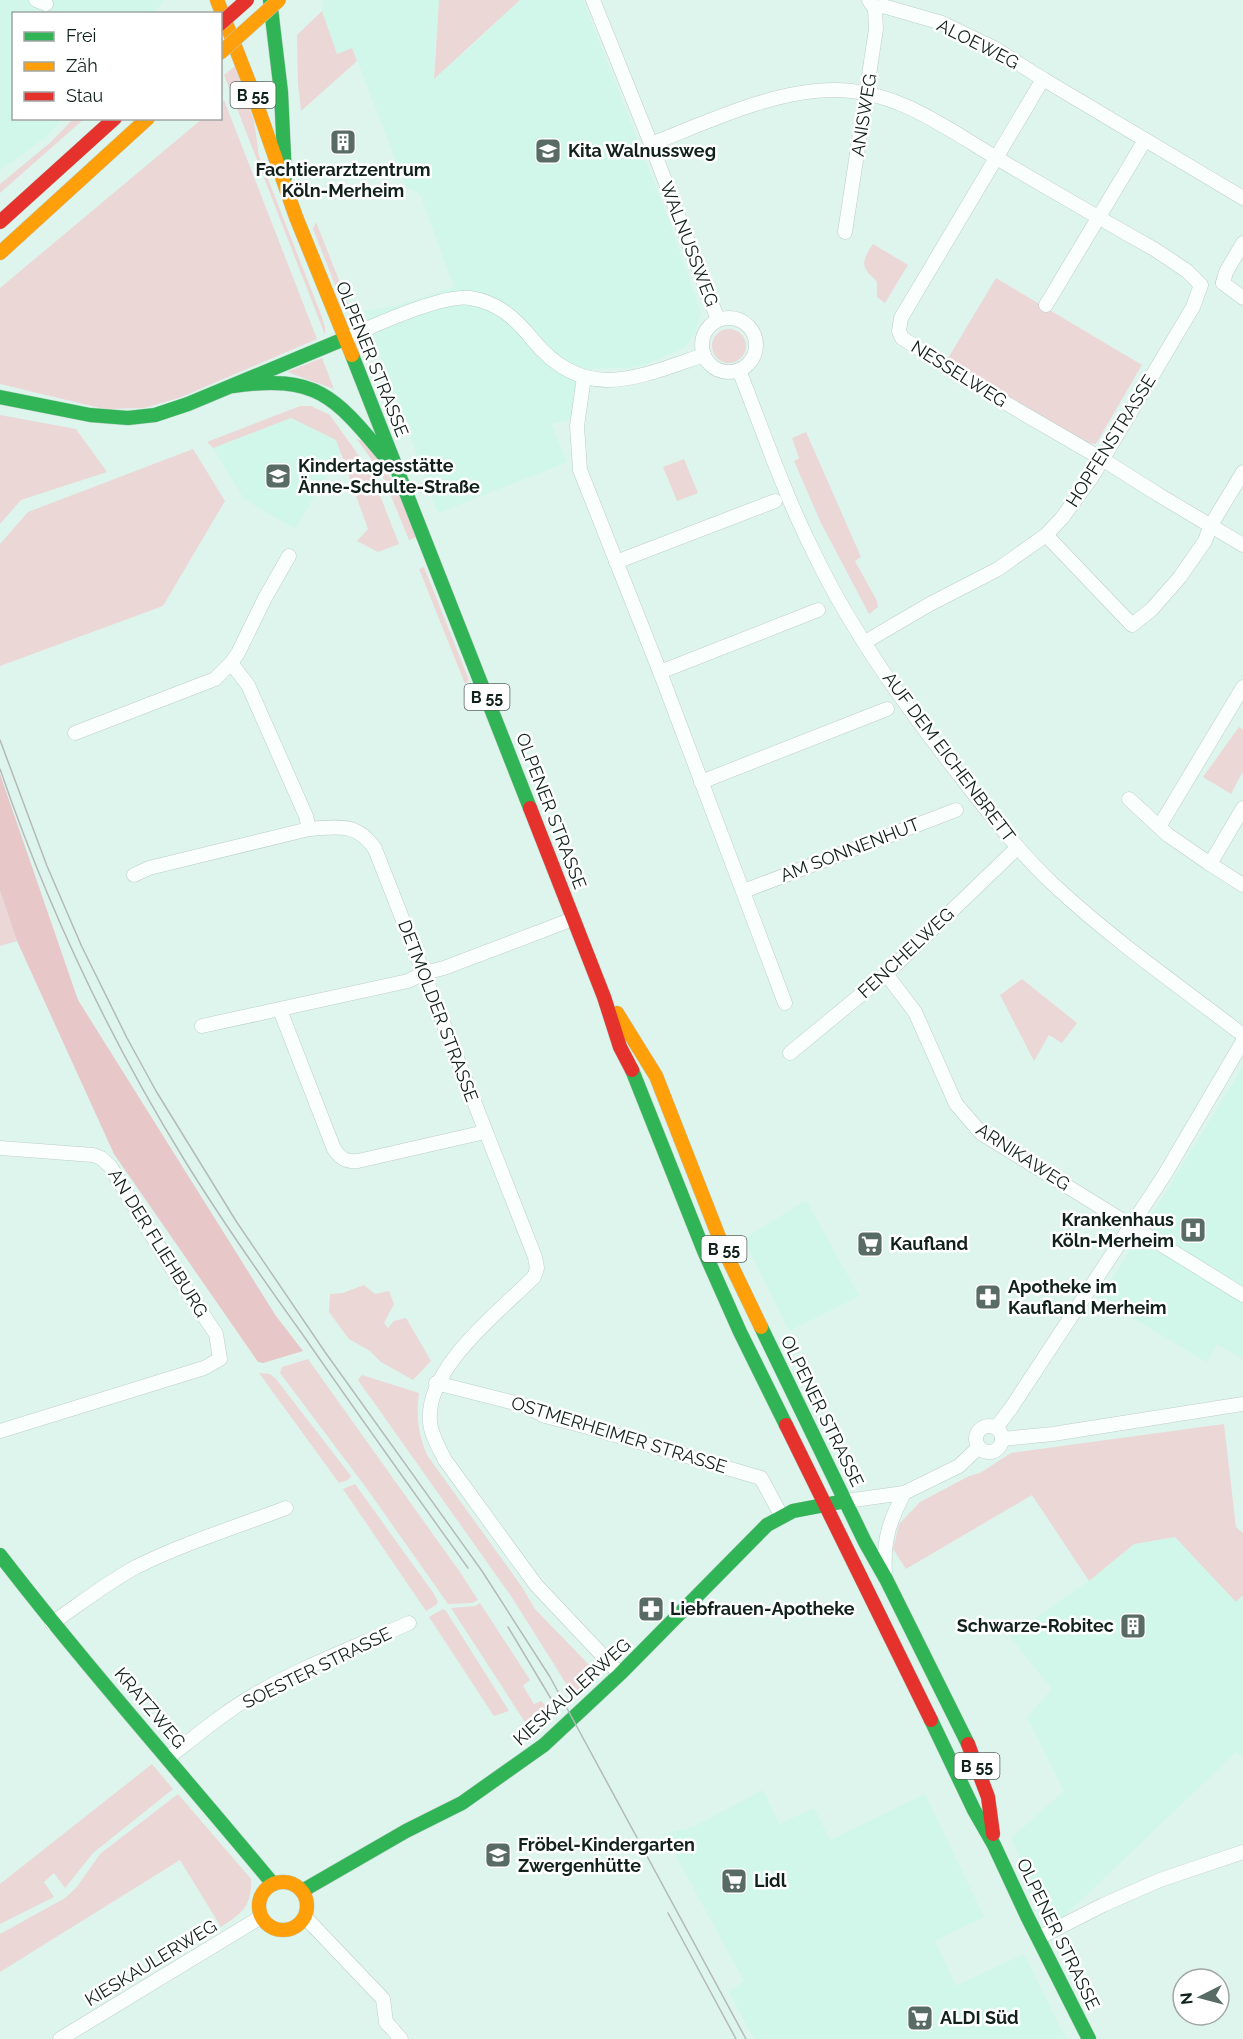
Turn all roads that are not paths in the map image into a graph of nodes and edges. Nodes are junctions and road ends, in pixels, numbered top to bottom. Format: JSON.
{"nodes":[{"id":1,"x":247,"y":0,"type":"edge"},
{"id":2,"x":270,"y":0,"type":"edge"},
{"id":3,"x":279,"y":0,"type":"edge"},
{"id":4,"x":593,"y":0,"type":"edge"},
{"id":5,"x":872,"y":4,"type":"edge"},
{"id":6,"x":222,"y":13,"type":"edge"},
{"id":7,"x":222,"y":22,"type":"edge"},
{"id":8,"x":222,"y":51,"type":"edge"},
{"id":9,"x":1043,"y":79,"type":"junction"},
{"id":10,"x":868,"y":92,"type":"junction"},
{"id":11,"x":113,"y":120,"type":"edge"},
{"id":12,"x":146,"y":120,"type":"edge"},
{"id":13,"x":1145,"y":140,"type":"junction"},
{"id":14,"x":651,"y":144,"type":"junction"},
{"id":15,"x":997,"y":159,"type":"junction"},
{"id":16,"x":286,"y":191,"type":"junction"},
{"id":17,"x":1243,"y":198,"type":"edge"},
{"id":18,"x":1099,"y":217,"type":"junction"},
{"id":19,"x":0,"y":222,"type":"edge"},
{"id":20,"x":844,"y":232,"type":"dead end"},
{"id":21,"x":1243,"y":243,"type":"edge"},
{"id":22,"x":0,"y":253,"type":"edge"},
{"id":23,"x":1223,"y":283,"type":"junction"},
{"id":24,"x":1201,"y":285,"type":"junction"},
{"id":25,"x":1243,"y":298,"type":"edge"},
{"id":26,"x":1046,"y":305,"type":"dead end"},
{"id":27,"x":718,"y":320,"type":"junction"},
{"id":28,"x":344,"y":339,"type":"junction"},
{"id":29,"x":704,"y":355,"type":"junction"},
{"id":30,"x":739,"y":370,"type":"junction"},
{"id":31,"x":584,"y":377,"type":"junction"},
{"id":32,"x":233,"y":386,"type":"junction"},
{"id":33,"x":0,"y":397,"type":"edge"},
{"id":34,"x":1102,"y":459,"type":"junction"},
{"id":35,"x":1243,"y":472,"type":"edge"},
{"id":36,"x":400,"y":475,"type":"junction"},
{"id":37,"x":775,"y":501,"type":"dead end"},
{"id":38,"x":1211,"y":525,"type":"junction"},
{"id":39,"x":1046,"y":535,"type":"junction"},
{"id":40,"x":1243,"y":545,"type":"edge"},
{"id":41,"x":290,"y":556,"type":"dead end"},
{"id":42,"x":616,"y":562,"type":"junction"},
{"id":43,"x":818,"y":610,"type":"dead end"},
{"id":44,"x":864,"y":642,"type":"junction"},
{"id":45,"x":231,"y":663,"type":"junction"},
{"id":46,"x":660,"y":672,"type":"junction"},
{"id":47,"x":1243,"y":687,"type":"edge"},
{"id":48,"x":887,"y":709,"type":"dead end"},
{"id":49,"x":75,"y":733,"type":"dead end"},
{"id":50,"x":701,"y":782,"type":"junction"},
{"id":51,"x":1129,"y":799,"type":"dead end"},
{"id":52,"x":1243,"y":808,"type":"edge"},
{"id":53,"x":956,"y":810,"type":"dead end"},
{"id":54,"x":1159,"y":827,"type":"junction"},
{"id":55,"x":309,"y":829,"type":"junction"},
{"id":56,"x":1017,"y":848,"type":"junction"},
{"id":57,"x":1210,"y":864,"type":"junction"},
{"id":58,"x":134,"y":875,"type":"dead end"},
{"id":59,"x":1243,"y":885,"type":"edge"},
{"id":60,"x":744,"y":891,"type":"junction"},
{"id":61,"x":573,"y":919,"type":"junction"},
{"id":62,"x":424,"y":973,"type":"junction"},
{"id":63,"x":886,"y":974,"type":"junction"},
{"id":64,"x":604,"y":997,"type":"junction"},
{"id":65,"x":785,"y":1004,"type":"dead end"},
{"id":66,"x":280,"y":1010,"type":"junction"},
{"id":67,"x":202,"y":1026,"type":"dead end"},
{"id":68,"x":1243,"y":1035,"type":"edge"},
{"id":69,"x":1243,"y":1041,"type":"edge"},
{"id":70,"x":790,"y":1053,"type":"dead end"},
{"id":71,"x":656,"y":1076,"type":"junction"},
{"id":72,"x":639,"y":1084,"type":"junction"},
{"id":73,"x":486,"y":1132,"type":"junction"},
{"id":74,"x":0,"y":1148,"type":"edge"},
{"id":75,"x":1130,"y":1226,"type":"junction"},
{"id":76,"x":1243,"y":1295,"type":"edge"},
{"id":77,"x":436,"y":1383,"type":"junction"},
{"id":78,"x":1243,"y":1404,"type":"edge"},
{"id":79,"x":0,"y":1431,"type":"edge"},
{"id":80,"x":999,"y":1434,"type":"junction"},
{"id":81,"x":979,"y":1447,"type":"junction"},
{"id":82,"x":904,"y":1493,"type":"junction"},
{"id":83,"x":846,"y":1501,"type":"junction"},
{"id":84,"x":825,"y":1504,"type":"junction"},
{"id":85,"x":286,"y":1508,"type":"dead end"},
{"id":86,"x":781,"y":1515,"type":"junction"},
{"id":87,"x":0,"y":1556,"type":"edge"},
{"id":88,"x":886,"y":1579,"type":"junction"},
{"id":89,"x":52,"y":1623,"type":"junction"},
{"id":90,"x":409,"y":1623,"type":"dead end"},
{"id":91,"x":620,"y":1674,"type":"junction"},
{"id":92,"x":168,"y":1758,"type":"junction"},
{"id":93,"x":994,"y":1845,"type":"junction"},
{"id":94,"x":1243,"y":1852,"type":"edge"},
{"id":95,"x":273,"y":1884,"type":"junction"},
{"id":96,"x":302,"y":1891,"type":"junction"},
{"id":97,"x":261,"y":1917,"type":"junction"},
{"id":98,"x":305,"y":1917,"type":"junction"},
{"id":99,"x":1038,"y":1938,"type":"junction"},
{"id":100,"x":60,"y":2039,"type":"edge"},
{"id":101,"x":401,"y":2039,"type":"edge"},
{"id":102,"x":1089,"y":2039,"type":"edge"}],
"edges":[{"from":1,"to":7,"type":"main road","bridge":true},
{"from":2,"to":16,"type":"main road"},
{"from":3,"to":8,"type":"main road","bridge":true},
{"from":4,"to":14,"type":"street","name":"WALNUSSWEG"},
{"from":5,"to":9,"type":"street","name":"ALOEWEG"},
{"from":5,"to":10,"type":"street","name":"ANISWEG"},
{"from":6,"to":16,"type":"main road","name":"OLPENER STRASSE","number":"B 55"},
{"from":9,"to":13,"type":"street","name":"ALOEWEG"},
{"from":9,"to":15,"type":"street"},
{"from":10,"to":14,"type":"street"},
{"from":10,"to":15,"type":"street"},
{"from":10,"to":20,"type":"street","name":"ANISWEG"},
{"from":11,"to":19,"type":"main road"},
{"from":12,"to":22,"type":"main road"},
{"from":13,"to":17,"type":"street","name":"ALOEWEG"},
{"from":13,"to":18,"type":"street"},
{"from":14,"to":27,"type":"street","name":"WALNUSSWEG"},
{"from":15,"to":18,"type":"street"},
{"from":15,"to":34,"type":"street","name":"NESSELWEG"},
{"from":16,"to":28,"type":"main road","name":"OLPENER STRASSE","number":"B 55"},
{"from":18,"to":24,"type":"street"},
{"from":18,"to":26,"type":"street"},
{"from":21,"to":23,"type":"street"},
{"from":23,"to":24,"type":"street"},
{"from":23,"to":25,"type":"street"},
{"from":24,"to":34,"type":"street","name":"HOPFENSTRASSE"},
{"from":27,"to":29,"type":"street"},
{"from":27,"to":30,"type":"street"},
{"from":28,"to":31,"type":"street"},
{"from":28,"to":32,"type":"main road"},
{"from":28,"to":36,"type":"main road","name":"OLPENER STRASSE","number":"B 55"},
{"from":29,"to":30,"type":"street"},
{"from":29,"to":31,"type":"street"},
{"from":30,"to":44,"type":"street","name":"AUF DEM EICHENBRETT"},
{"from":31,"to":42,"type":"street"},
{"from":32,"to":33,"type":"main road"},
{"from":32,"to":36,"type":"main road","number":"B 55"},
{"from":34,"to":38,"type":"street","name":"NESSELWEG"},
{"from":34,"to":39,"type":"street","name":"HOPFENSTRASSE"},
{"from":35,"to":38,"type":"street"},
{"from":36,"to":61,"type":"main road","name":"OLPENER STRASSE","number":"B 55"},
{"from":37,"to":42,"type":"street"},
{"from":38,"to":39,"type":"street"},
{"from":38,"to":40,"type":"street","name":"NESSELWEG"},
{"from":39,"to":44,"type":"street","name":"HOPFENSTRASSE"},
{"from":41,"to":45,"type":"street"},
{"from":42,"to":46,"type":"street"},
{"from":43,"to":46,"type":"street"},
{"from":44,"to":56,"type":"street","name":"AUF DEM EICHENBRETT"},
{"from":45,"to":49,"type":"street"},
{"from":45,"to":55,"type":"street"},
{"from":46,"to":50,"type":"street"},
{"from":47,"to":54,"type":"street"},
{"from":48,"to":50,"type":"street"},
{"from":50,"to":60,"type":"street"},
{"from":51,"to":54,"type":"street"},
{"from":52,"to":57,"type":"street"},
{"from":53,"to":60,"type":"street","name":"AM SONNENHUT"},
{"from":54,"to":57,"type":"street"},
{"from":55,"to":58,"type":"street","name":"DETMOLDER STRASSE"},
{"from":55,"to":62,"type":"street","name":"DETMOLDER STRASSE"},
{"from":56,"to":63,"type":"street","name":"FENCHELWEG"},
{"from":56,"to":68,"type":"street","name":"AUF DEM EICHENBRETT"},
{"from":57,"to":59,"type":"street"},
{"from":60,"to":65,"type":"street"},
{"from":61,"to":62,"type":"street"},
{"from":61,"to":64,"type":"main road","name":"OLPENER STRASSE","number":"B 55"},
{"from":62,"to":66,"type":"street"},
{"from":62,"to":73,"type":"street","name":"DETMOLDER STRASSE"},
{"from":63,"to":70,"type":"street","name":"FENCHELWEG"},
{"from":63,"to":75,"type":"street","name":"ARNIKAWEG"},
{"from":64,"to":71,"type":"main road","name":"OLPENER STRASSE","number":"B 55"},
{"from":64,"to":72,"type":"main road","name":"OLPENER STRASSE","number":"B 55"},
{"from":66,"to":67,"type":"street"},
{"from":66,"to":73,"type":"street"},
{"from":69,"to":75,"type":"street"},
{"from":71,"to":72,"type":"main road"},
{"from":71,"to":83,"type":"main road","name":"OLPENER STRASSE","number":"B 55"},
{"from":72,"to":84,"type":"main road","name":"OLPENER STRASSE","number":"B 55"},
{"from":73,"to":77,"type":"street","name":"DETMOLDER STRASSE"},
{"from":74,"to":79,"type":"street","name":"AN DER FLIEHBURG"},
{"from":75,"to":76,"type":"street"},
{"from":75,"to":80,"type":"street"},
{"from":77,"to":86,"type":"street","name":"OSTMERHEIMER STRASSE"},
{"from":77,"to":91,"type":"street"},
{"from":78,"to":80,"type":"street"},
{"from":80,"to":81,"type":"street"},
{"from":80,"to":81,"type":"street"},
{"from":81,"to":82,"type":"street"},
{"from":82,"to":83,"type":"street"},
{"from":82,"to":88,"type":"street"},
{"from":83,"to":84,"type":"main road","name":"KIESKAULERWEG"},
{"from":83,"to":88,"type":"main road","name":"OLPENER STRASSE","number":"B 55"},
{"from":84,"to":86,"type":"main road","name":"KIESKAULERWEG"},
{"from":84,"to":93,"type":"main road","name":"OLPENER STRASSE","number":"B 55"},
{"from":85,"to":89,"type":"street"},
{"from":86,"to":91,"type":"main road","name":"KIESKAULERWEG"},
{"from":87,"to":89,"type":"main road","name":"KRATZWEG"},
{"from":88,"to":93,"type":"main road","name":"OLPENER STRASSE","number":"B 55"},
{"from":89,"to":92,"type":"main road","name":"KRATZWEG"},
{"from":90,"to":92,"type":"street","name":"SOESTER STRASSE"},
{"from":91,"to":96,"type":"main road","name":"KIESKAULERWEG"},
{"from":92,"to":95,"type":"main road","name":"KRATZWEG"},
{"from":93,"to":99,"type":"main road","name":"OLPENER STRASSE","number":"B 55"},
{"from":94,"to":99,"type":"street"},
{"from":95,"to":96,"type":"main road"},
{"from":95,"to":97,"type":"main road"},
{"from":96,"to":98,"type":"main road"},
{"from":97,"to":98,"type":"main road"},
{"from":97,"to":100,"type":"street","name":"KIESKAULERWEG"},
{"from":98,"to":101,"type":"street"},
{"from":99,"to":102,"type":"main road","name":"OLPENER STRASSE","number":"B 55"}]}
